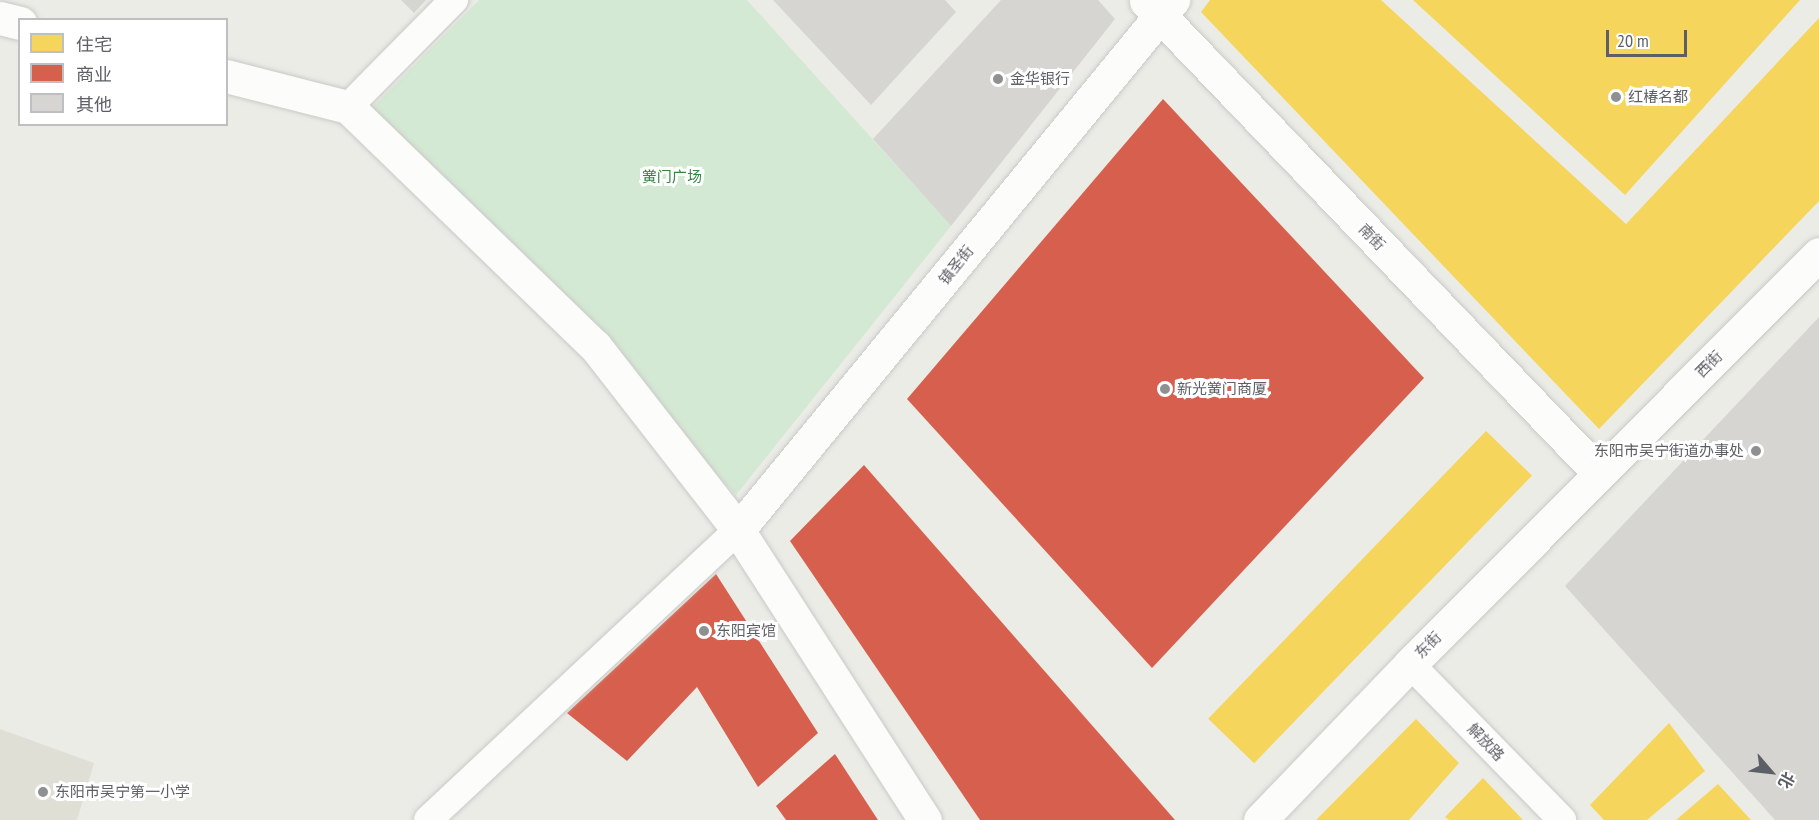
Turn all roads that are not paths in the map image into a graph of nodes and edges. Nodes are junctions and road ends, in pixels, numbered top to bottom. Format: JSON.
{"nodes":[{"id":1,"x":454,"y":0,"type":"edge"},
{"id":2,"x":1159,"y":5,"type":"edge"},
{"id":3,"x":0,"y":18,"type":"edge"},
{"id":4,"x":18,"y":22,"type":"edge"},
{"id":5,"x":228,"y":76,"type":"edge"},
{"id":6,"x":348,"y":106,"type":"junction"},
{"id":7,"x":1819,"y":254,"type":"edge"},
{"id":8,"x":1599,"y":473,"type":"junction"},
{"id":9,"x":738,"y":530,"type":"junction"},
{"id":10,"x":1410,"y":664,"type":"junction"},
{"id":11,"x":428,"y":820,"type":"edge"},
{"id":12,"x":925,"y":820,"type":"edge"},
{"id":13,"x":1260,"y":820,"type":"edge"},
{"id":14,"x":1562,"y":820,"type":"edge"}],
"edges":[{"from":1,"to":6,"type":"street"},
{"from":2,"to":8,"type":"street","name":"南街"},
{"from":2,"to":9,"type":"street","name":"镇圣街"},
{"from":3,"to":4,"type":"street"},
{"from":5,"to":6,"type":"street"},
{"from":6,"to":9,"type":"street"},
{"from":7,"to":8,"type":"street","name":"西街"},
{"from":8,"to":10,"type":"street","name":"东街"},
{"from":9,"to":11,"type":"street"},
{"from":9,"to":12,"type":"street"},
{"from":10,"to":13,"type":"street","name":"东街"},
{"from":10,"to":14,"type":"street","name":"解放路"}]}
